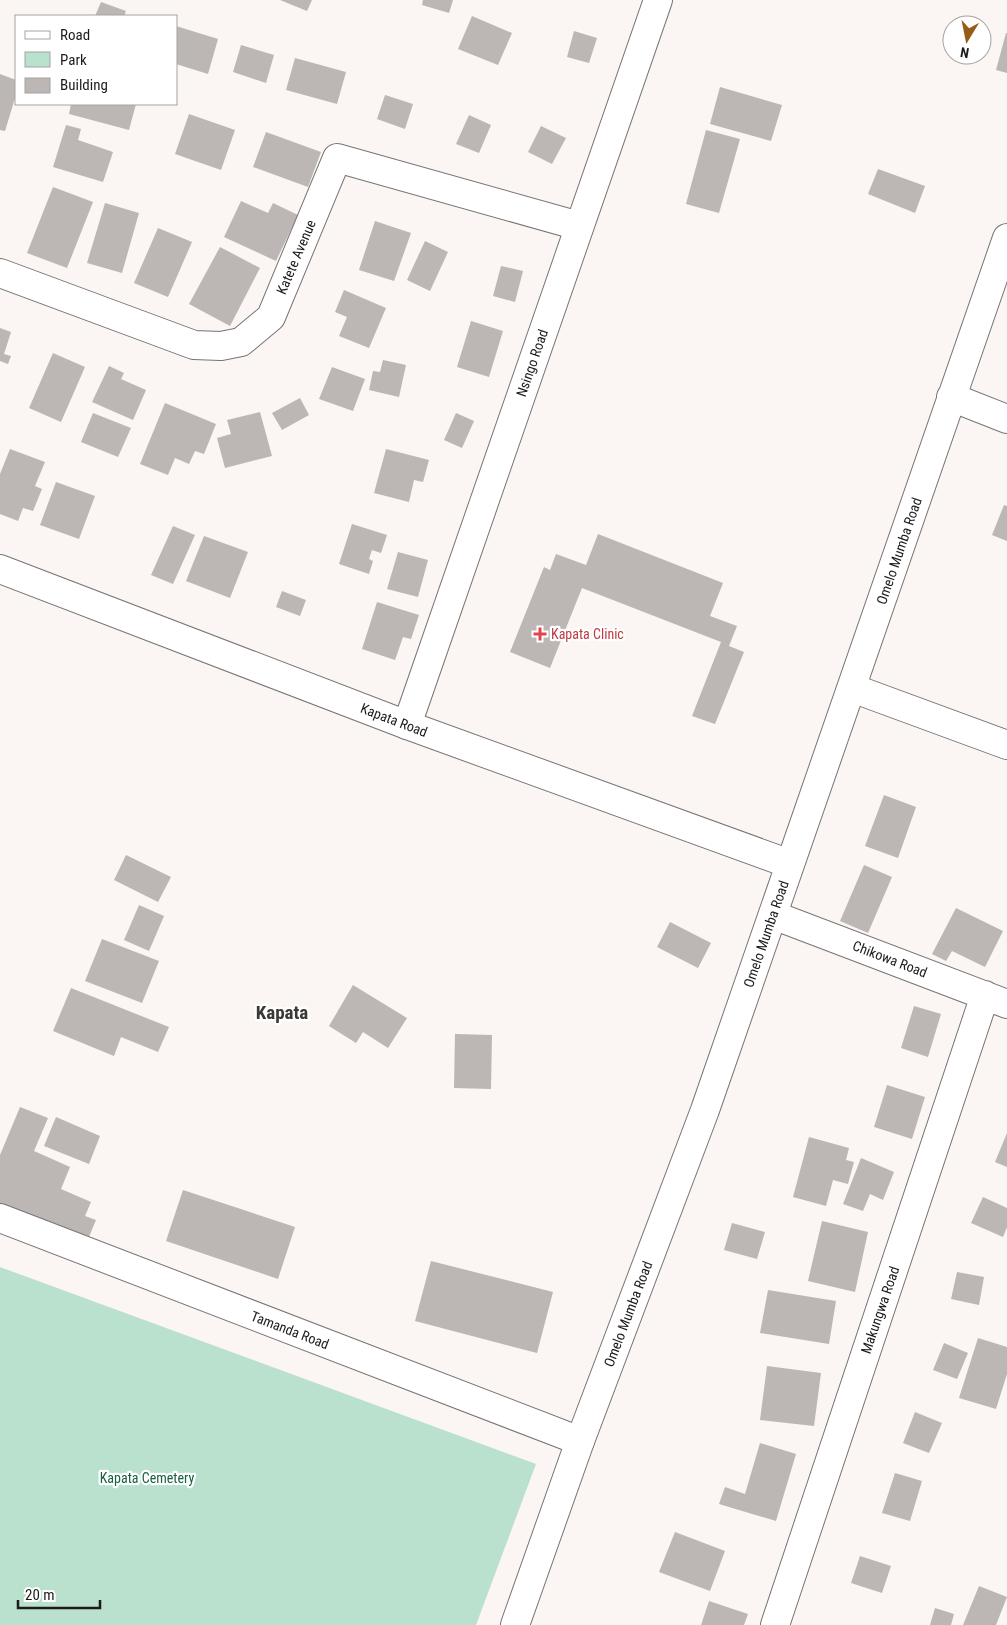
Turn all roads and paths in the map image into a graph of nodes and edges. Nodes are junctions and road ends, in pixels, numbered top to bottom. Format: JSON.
{"nodes":[{"id":1,"x":658,"y":0,"type":"edge"},
{"id":2,"x":579,"y":226,"type":"junction"},
{"id":3,"x":1007,"y":238,"type":"edge"},
{"id":4,"x":0,"y":273,"type":"edge"},
{"id":5,"x":951,"y":397,"type":"junction"},
{"id":6,"x":1007,"y":419,"type":"edge"},
{"id":7,"x":0,"y":569,"type":"edge"},
{"id":8,"x":852,"y":688,"type":"junction"},
{"id":9,"x":407,"y":726,"type":"junction"},
{"id":10,"x":1007,"y":745,"type":"edge"},
{"id":11,"x":790,"y":864,"type":"junction"},
{"id":12,"x":773,"y":915,"type":"junction"},
{"id":13,"x":996,"y":1000,"type":"edge"},
{"id":14,"x":0,"y":1218,"type":"edge"},
{"id":15,"x":580,"y":1441,"type":"junction"},
{"id":16,"x":515,"y":1625,"type":"edge"},
{"id":17,"x":775,"y":1625,"type":"edge"}],
"edges":[{"from":1,"to":2,"type":"street","name":"Nsingo Road"},
{"from":2,"to":4,"type":"street","name":"Katete Avenue"},
{"from":2,"to":9,"type":"street","name":"Nsingo Road"},
{"from":3,"to":5,"type":"street","name":"Omelo Mumba Road"},
{"from":5,"to":6,"type":"street"},
{"from":5,"to":8,"type":"street","name":"Omelo Mumba Road"},
{"from":7,"to":9,"type":"street","name":"Kapata Road"},
{"from":8,"to":10,"type":"street"},
{"from":8,"to":11,"type":"street","name":"Omelo Mumba Road"},
{"from":9,"to":11,"type":"street","name":"Kapata Road"},
{"from":11,"to":12,"type":"street","name":"Omelo Mumba Road"},
{"from":12,"to":13,"type":"street","name":"Chikowa Road"},
{"from":12,"to":15,"type":"street","name":"Omelo Mumba Road"},
{"from":13,"to":17,"type":"street","name":"Makungwa Road"},
{"from":14,"to":15,"type":"street","name":"Tamanda Road"},
{"from":15,"to":16,"type":"street","name":"Omelo Mumba Road"}]}
